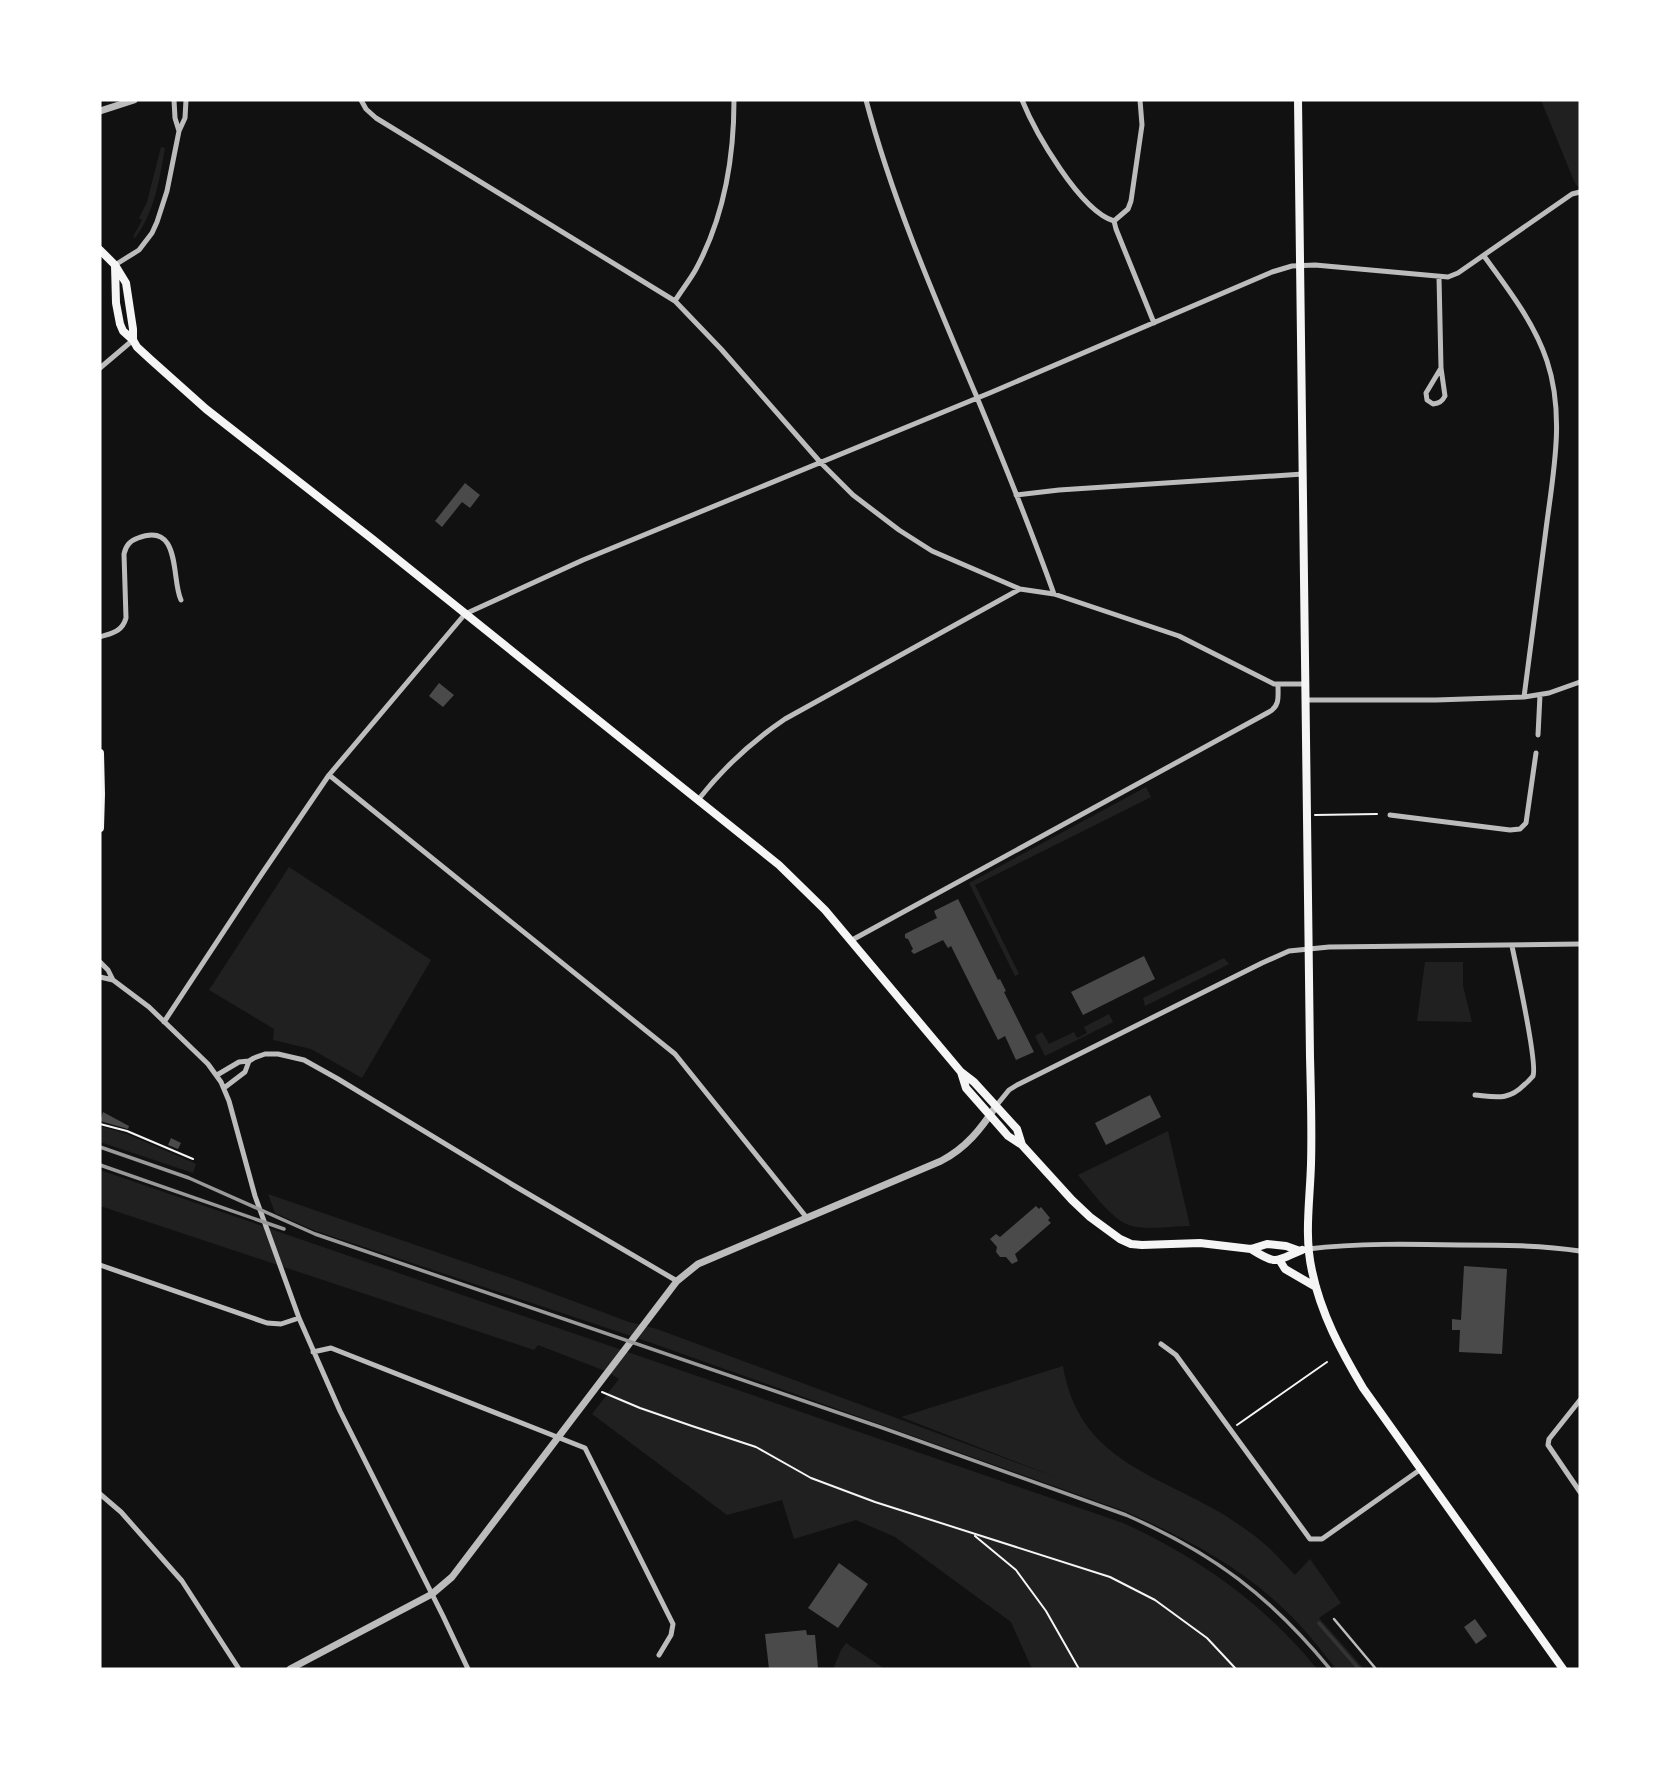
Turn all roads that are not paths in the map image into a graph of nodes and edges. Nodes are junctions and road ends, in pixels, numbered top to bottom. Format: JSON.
{"nodes":[{"id":1,"x":134,"y":100,"type":"edge"},
{"id":2,"x":174,"y":100,"type":"edge"},
{"id":3,"x":186,"y":100,"type":"edge"},
{"id":4,"x":361,"y":100,"type":"edge"},
{"id":5,"x":734,"y":100,"type":"edge"},
{"id":6,"x":866,"y":100,"type":"edge"},
{"id":7,"x":1022,"y":100,"type":"edge"},
{"id":8,"x":1140,"y":100,"type":"edge"},
{"id":9,"x":1298,"y":100,"type":"edge"},
{"id":10,"x":100,"y":111,"type":"edge"},
{"id":11,"x":179,"y":131,"type":"junction"},
{"id":12,"x":1578,"y":192,"type":"edge"},
{"id":13,"x":1114,"y":221,"type":"junction"},
{"id":14,"x":100,"y":250,"type":"edge"},
{"id":15,"x":1485,"y":256,"type":"junction"},
{"id":16,"x":115,"y":265,"type":"junction"},
{"id":17,"x":1300,"y":265,"type":"junction"},
{"id":18,"x":1439,"y":277,"type":"junction"},
{"id":19,"x":674,"y":301,"type":"junction"},
{"id":20,"x":1154,"y":323,"type":"junction"},
{"id":21,"x":134,"y":340,"type":"junction"},
{"id":22,"x":100,"y":368,"type":"edge"},
{"id":23,"x":1441,"y":368,"type":"junction"},
{"id":24,"x":977,"y":398,"type":"junction"},
{"id":25,"x":821,"y":463,"type":"junction"},
{"id":26,"x":1303,"y":474,"type":"junction"},
{"id":27,"x":1016,"y":495,"type":"junction"},
{"id":28,"x":1020,"y":589,"type":"junction"},
{"id":29,"x":1054,"y":594,"type":"junction"},
{"id":30,"x":181,"y":600,"type":"dead end"},
{"id":31,"x":465,"y":614,"type":"junction"},
{"id":32,"x":100,"y":637,"type":"edge"},
{"id":33,"x":1580,"y":682,"type":"edge"},
{"id":34,"x":1306,"y":684,"type":"junction"},
{"id":35,"x":1278,"y":685,"type":"junction"},
{"id":36,"x":1540,"y":695,"type":"junction"},
{"id":37,"x":1524,"y":697,"type":"junction"},
{"id":38,"x":1306,"y":700,"type":"junction"},
{"id":39,"x":1538,"y":735,"type":"dead end"},
{"id":40,"x":100,"y":753,"type":"edge"},
{"id":41,"x":1536,"y":753,"type":"dead end"},
{"id":42,"x":329,"y":775,"type":"junction"},
{"id":43,"x":698,"y":800,"type":"junction"},
{"id":44,"x":1390,"y":815,"type":"dead end"},
{"id":45,"x":100,"y":828,"type":"edge"},
{"id":46,"x":852,"y":940,"type":"junction"},
{"id":47,"x":1580,"y":944,"type":"edge"},
{"id":48,"x":1512,"y":946,"type":"junction"},
{"id":49,"x":1309,"y":948,"type":"junction"},
{"id":50,"x":100,"y":962,"type":"edge"},
{"id":51,"x":100,"y":977,"type":"edge"},
{"id":52,"x":113,"y":980,"type":"junction"},
{"id":53,"x":164,"y":1022,"type":"junction"},
{"id":54,"x":250,"y":1061,"type":"junction"},
{"id":55,"x":961,"y":1072,"type":"junction"},
{"id":56,"x":217,"y":1074,"type":"junction"},
{"id":57,"x":224,"y":1088,"type":"junction"},
{"id":58,"x":1475,"y":1095,"type":"dead end"},
{"id":59,"x":996,"y":1105,"type":"junction"},
{"id":60,"x":989,"y":1116,"type":"junction"},
{"id":61,"x":1022,"y":1144,"type":"junction"},
{"id":62,"x":807,"y":1218,"type":"junction"},
{"id":63,"x":1251,"y":1249,"type":"junction"},
{"id":64,"x":1304,"y":1250,"type":"junction"},
{"id":65,"x":1580,"y":1251,"type":"edge"},
{"id":66,"x":1280,"y":1261,"type":"junction"},
{"id":67,"x":100,"y":1265,"type":"edge"},
{"id":68,"x":677,"y":1281,"type":"junction"},
{"id":69,"x":1316,"y":1287,"type":"junction"},
{"id":70,"x":299,"y":1318,"type":"junction"},
{"id":71,"x":1161,"y":1345,"type":"dead end"},
{"id":72,"x":313,"y":1352,"type":"junction"},
{"id":73,"x":1580,"y":1400,"type":"edge"},
{"id":74,"x":558,"y":1438,"type":"junction"},
{"id":75,"x":1421,"y":1469,"type":"junction"},
{"id":76,"x":1580,"y":1492,"type":"edge"},
{"id":77,"x":100,"y":1494,"type":"edge"},
{"id":78,"x":432,"y":1594,"type":"junction"},
{"id":79,"x":1334,"y":1619,"type":"dead end"},
{"id":80,"x":659,"y":1655,"type":"dead end"},
{"id":81,"x":239,"y":1669,"type":"edge"},
{"id":82,"x":290,"y":1669,"type":"edge"},
{"id":83,"x":468,"y":1669,"type":"edge"},
{"id":84,"x":1376,"y":1669,"type":"edge"},
{"id":85,"x":1563,"y":1669,"type":"edge"}],
"edges":[{"from":1,"to":10,"type":"street"},
{"from":2,"to":11,"type":"street"},
{"from":3,"to":11,"type":"street"},
{"from":4,"to":19,"type":"street"},
{"from":5,"to":19,"type":"street"},
{"from":6,"to":24,"type":"street"},
{"from":7,"to":13,"type":"street"},
{"from":8,"to":13,"type":"street"},
{"from":9,"to":17,"type":"main road"},
{"from":11,"to":16,"type":"street"},
{"from":12,"to":15,"type":"street"},
{"from":13,"to":20,"type":"street"},
{"from":14,"to":16,"type":"main road"},
{"from":15,"to":18,"type":"street"},
{"from":15,"to":37,"type":"street"},
{"from":16,"to":21,"type":"main road"},
{"from":17,"to":18,"type":"street"},
{"from":17,"to":20,"type":"street"},
{"from":17,"to":26,"type":"main road"},
{"from":18,"to":23,"type":"street"},
{"from":19,"to":25,"type":"street"},
{"from":20,"to":24,"type":"street"},
{"from":21,"to":22,"type":"street"},
{"from":21,"to":31,"type":"main road"},
{"from":23,"to":23,"type":"street"},
{"from":24,"to":25,"type":"street"},
{"from":24,"to":27,"type":"street"},
{"from":25,"to":28,"type":"street"},
{"from":25,"to":31,"type":"street"},
{"from":26,"to":27,"type":"street"},
{"from":26,"to":34,"type":"main road"},
{"from":27,"to":29,"type":"street"},
{"from":28,"to":29,"type":"street"},
{"from":28,"to":43,"type":"street"},
{"from":29,"to":35,"type":"street"},
{"from":30,"to":32,"type":"street"},
{"from":31,"to":42,"type":"street"},
{"from":31,"to":43,"type":"main road"},
{"from":33,"to":36,"type":"street"},
{"from":34,"to":35,"type":"street"},
{"from":34,"to":38,"type":"main road"},
{"from":35,"to":46,"type":"street"},
{"from":36,"to":37,"type":"street"},
{"from":36,"to":39,"type":"street"},
{"from":37,"to":38,"type":"street"},
{"from":38,"to":49,"type":"main road"},
{"from":40,"to":45,"type":"main road"},
{"from":41,"to":44,"type":"street"},
{"from":42,"to":53,"type":"street"},
{"from":42,"to":62,"type":"street"},
{"from":43,"to":46,"type":"main road"},
{"from":46,"to":55,"type":"main road"},
{"from":47,"to":48,"type":"street"},
{"from":48,"to":49,"type":"street"},
{"from":48,"to":58,"type":"street"},
{"from":49,"to":59,"type":"street"},
{"from":49,"to":64,"type":"main road"},
{"from":50,"to":52,"type":"street"},
{"from":51,"to":52,"type":"street"},
{"from":52,"to":53,"type":"street"},
{"from":53,"to":56,"type":"street"},
{"from":54,"to":56,"type":"street"},
{"from":54,"to":57,"type":"street"},
{"from":54,"to":68,"type":"street"},
{"from":55,"to":59,"type":"main road"},
{"from":55,"to":60,"type":"main road"},
{"from":56,"to":57,"type":"street"},
{"from":57,"to":70,"type":"street"},
{"from":59,"to":60,"type":"street"},
{"from":59,"to":61,"type":"main road"},
{"from":60,"to":61,"type":"main road"},
{"from":60,"to":62,"type":"street"},
{"from":61,"to":63,"type":"main road"},
{"from":62,"to":68,"type":"street"},
{"from":63,"to":64,"type":"main road"},
{"from":63,"to":66,"type":"main road"},
{"from":64,"to":65,"type":"street"},
{"from":64,"to":66,"type":"main road"},
{"from":64,"to":69,"type":"main road"},
{"from":66,"to":69,"type":"main road"},
{"from":67,"to":70,"type":"street"},
{"from":68,"to":74,"type":"street"},
{"from":69,"to":75,"type":"main road"},
{"from":70,"to":72,"type":"street"},
{"from":71,"to":75,"type":"street"},
{"from":72,"to":74,"type":"street"},
{"from":72,"to":78,"type":"street"},
{"from":73,"to":76,"type":"street"},
{"from":74,"to":78,"type":"street"},
{"from":74,"to":80,"type":"street"},
{"from":75,"to":85,"type":"main road"},
{"from":77,"to":81,"type":"street"},
{"from":78,"to":82,"type":"street"},
{"from":78,"to":83,"type":"street"},
{"from":79,"to":84,"type":"lane"}]}
